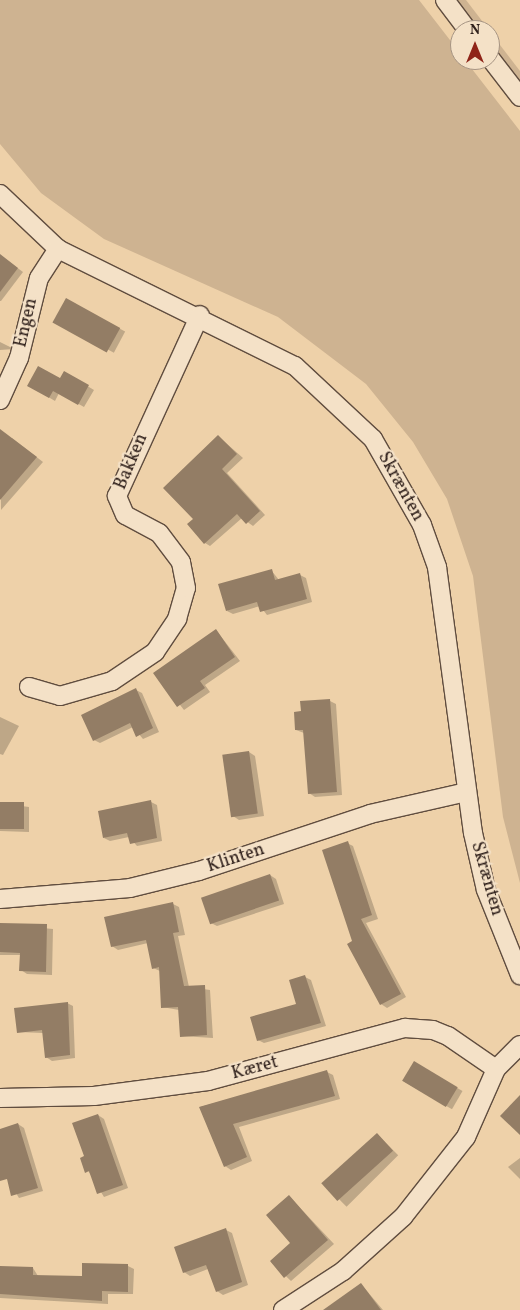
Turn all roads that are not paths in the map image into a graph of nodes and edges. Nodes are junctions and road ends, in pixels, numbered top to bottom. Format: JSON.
{"nodes":[{"id":1,"x":445,"y":0,"type":"edge"},
{"id":2,"x":460,"y":20,"type":"edge"},
{"id":3,"x":499,"y":70,"type":"edge"},
{"id":4,"x":520,"y":97,"type":"edge"},
{"id":5,"x":0,"y":194,"type":"edge"},
{"id":6,"x":58,"y":249,"type":"junction"},
{"id":7,"x":200,"y":315,"type":"junction"},
{"id":8,"x":0,"y":400,"type":"edge"},
{"id":9,"x":29,"y":688,"type":"dead end"},
{"id":10,"x":467,"y":792,"type":"junction"},
{"id":11,"x":0,"y":899,"type":"edge"},
{"id":12,"x":520,"y":975,"type":"edge"},
{"id":13,"x":520,"y":1045,"type":"edge"},
{"id":14,"x":496,"y":1069,"type":"junction"},
{"id":15,"x":0,"y":1098,"type":"edge"},
{"id":16,"x":283,"y":1310,"type":"edge"}],
"edges":[{"from":1,"to":2,"type":"street"},
{"from":3,"to":4,"type":"street"},
{"from":5,"to":6,"type":"street","name":"Skrænten"},
{"from":6,"to":7,"type":"street","name":"Skrænten"},
{"from":6,"to":8,"type":"street","name":"Engen"},
{"from":7,"to":9,"type":"street","name":"Bakken"},
{"from":7,"to":10,"type":"street","name":"Skrænten"},
{"from":10,"to":11,"type":"street","name":"Klinten"},
{"from":10,"to":12,"type":"street","name":"Skrænten"},
{"from":13,"to":14,"type":"street"},
{"from":14,"to":15,"type":"street","name":"Kæret"},
{"from":14,"to":16,"type":"street"}]}
